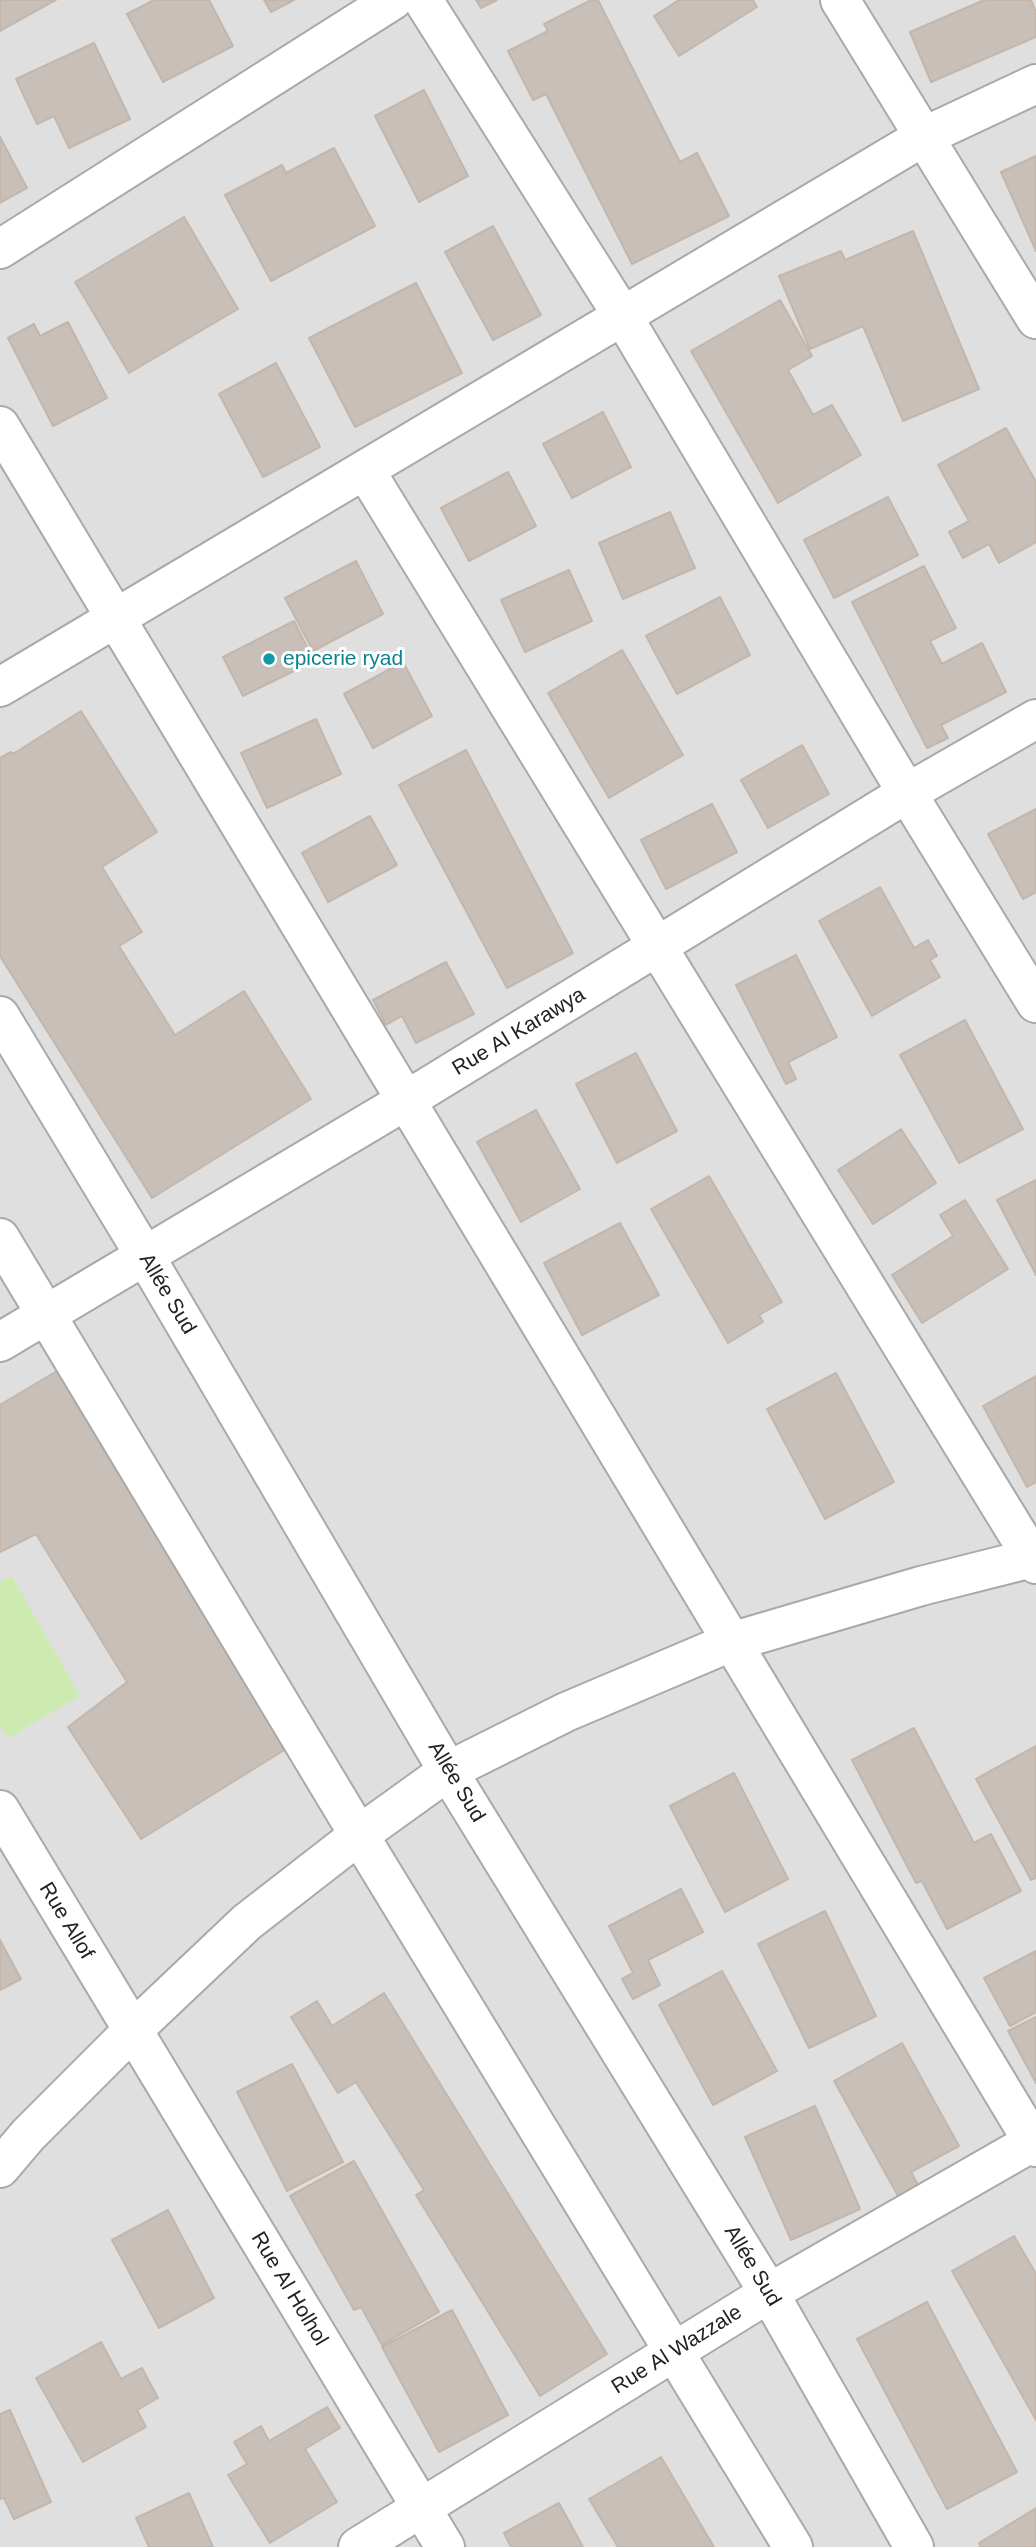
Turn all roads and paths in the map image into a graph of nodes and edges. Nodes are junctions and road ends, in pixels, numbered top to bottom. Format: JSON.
{"nodes":[{"id":1,"x":393,"y":0,"type":"edge"},
{"id":2,"x":423,"y":0,"type":"edge"},
{"id":3,"x":840,"y":0,"type":"edge"},
{"id":4,"x":1036,"y":84,"type":"edge"},
{"id":5,"x":923,"y":137,"type":"junction"},
{"id":6,"x":0,"y":249,"type":"edge"},
{"id":7,"x":622,"y":315,"type":"junction"},
{"id":8,"x":1036,"y":319,"type":"edge"},
{"id":9,"x":0,"y":426,"type":"edge"},
{"id":10,"x":365,"y":470,"type":"junction"},
{"id":11,"x":117,"y":619,"type":"junction"},
{"id":12,"x":0,"y":687,"type":"edge"},
{"id":13,"x":1036,"y":719,"type":"edge"},
{"id":14,"x":906,"y":793,"type":"junction"},
{"id":15,"x":658,"y":947,"type":"junction"},
{"id":16,"x":1036,"y":1003,"type":"edge"},
{"id":17,"x":0,"y":1016,"type":"edge"},
{"id":18,"x":405,"y":1101,"type":"junction"},
{"id":19,"x":0,"y":1238,"type":"edge"},
{"id":20,"x":145,"y":1256,"type":"junction"},
{"id":21,"x":46,"y":1314,"type":"junction"},
{"id":22,"x":0,"y":1342,"type":"edge"},
{"id":23,"x":1035,"y":1560,"type":"edge"},
{"id":24,"x":731,"y":1642,"type":"junction"},
{"id":25,"x":448,"y":1771,"type":"junction"},
{"id":26,"x":0,"y":1810,"type":"edge"},
{"id":27,"x":359,"y":1835,"type":"junction"},
{"id":28,"x":132,"y":2031,"type":"junction"},
{"id":29,"x":1035,"y":2143,"type":"edge"},
{"id":30,"x":0,"y":2168,"type":"edge"},
{"id":31,"x":769,"y":2293,"type":"junction"},
{"id":32,"x":676,"y":2351,"type":"junction"},
{"id":33,"x":421,"y":2507,"type":"junction"},
{"id":34,"x":358,"y":2547,"type":"edge"},
{"id":35,"x":445,"y":2547,"type":"edge"},
{"id":36,"x":793,"y":2547,"type":"edge"},
{"id":37,"x":914,"y":2547,"type":"edge"}],
"edges":[{"from":1,"to":6,"type":"street"},
{"from":2,"to":7,"type":"street"},
{"from":3,"to":5,"type":"street"},
{"from":4,"to":5,"type":"street"},
{"from":5,"to":7,"type":"street"},
{"from":5,"to":8,"type":"street"},
{"from":7,"to":10,"type":"street"},
{"from":7,"to":14,"type":"street"},
{"from":9,"to":11,"type":"street"},
{"from":10,"to":11,"type":"street"},
{"from":10,"to":15,"type":"street"},
{"from":11,"to":12,"type":"street"},
{"from":11,"to":18,"type":"street"},
{"from":13,"to":14,"type":"street","name":"Rue Al Karawya"},
{"from":14,"to":15,"type":"street","name":"Rue Al Karawya"},
{"from":14,"to":16,"type":"street"},
{"from":15,"to":18,"type":"street","name":"Rue Al Karawya"},
{"from":15,"to":23,"type":"street"},
{"from":17,"to":20,"type":"street","name":"Allée Sud"},
{"from":18,"to":20,"type":"street","name":"Rue Al Karawya"},
{"from":18,"to":24,"type":"street"},
{"from":19,"to":21,"type":"street"},
{"from":20,"to":21,"type":"street","name":"Rue Al Karawya"},
{"from":20,"to":25,"type":"street","name":"Allée Sud"},
{"from":21,"to":22,"type":"street","name":"Rue Al Karawya"},
{"from":21,"to":27,"type":"street"},
{"from":23,"to":24,"type":"street"},
{"from":24,"to":25,"type":"street"},
{"from":24,"to":29,"type":"street"},
{"from":25,"to":27,"type":"street"},
{"from":25,"to":31,"type":"street","name":"Allée Sud"},
{"from":26,"to":28,"type":"street","name":"Rue Allof"},
{"from":27,"to":28,"type":"street"},
{"from":27,"to":32,"type":"street"},
{"from":28,"to":30,"type":"street"},
{"from":28,"to":33,"type":"street","name":"Rue Al Holhol"},
{"from":29,"to":31,"type":"street","name":"Rue Al Wazzale"},
{"from":31,"to":32,"type":"street","name":"Rue Al Wazzale"},
{"from":31,"to":37,"type":"street","name":"Allée Sud"},
{"from":32,"to":33,"type":"street","name":"Rue Al Wazzale"},
{"from":32,"to":36,"type":"street"},
{"from":33,"to":34,"type":"street","name":"Rue Al Wazzale"},
{"from":33,"to":35,"type":"street","name":"Rue Al Holhol"}]}
